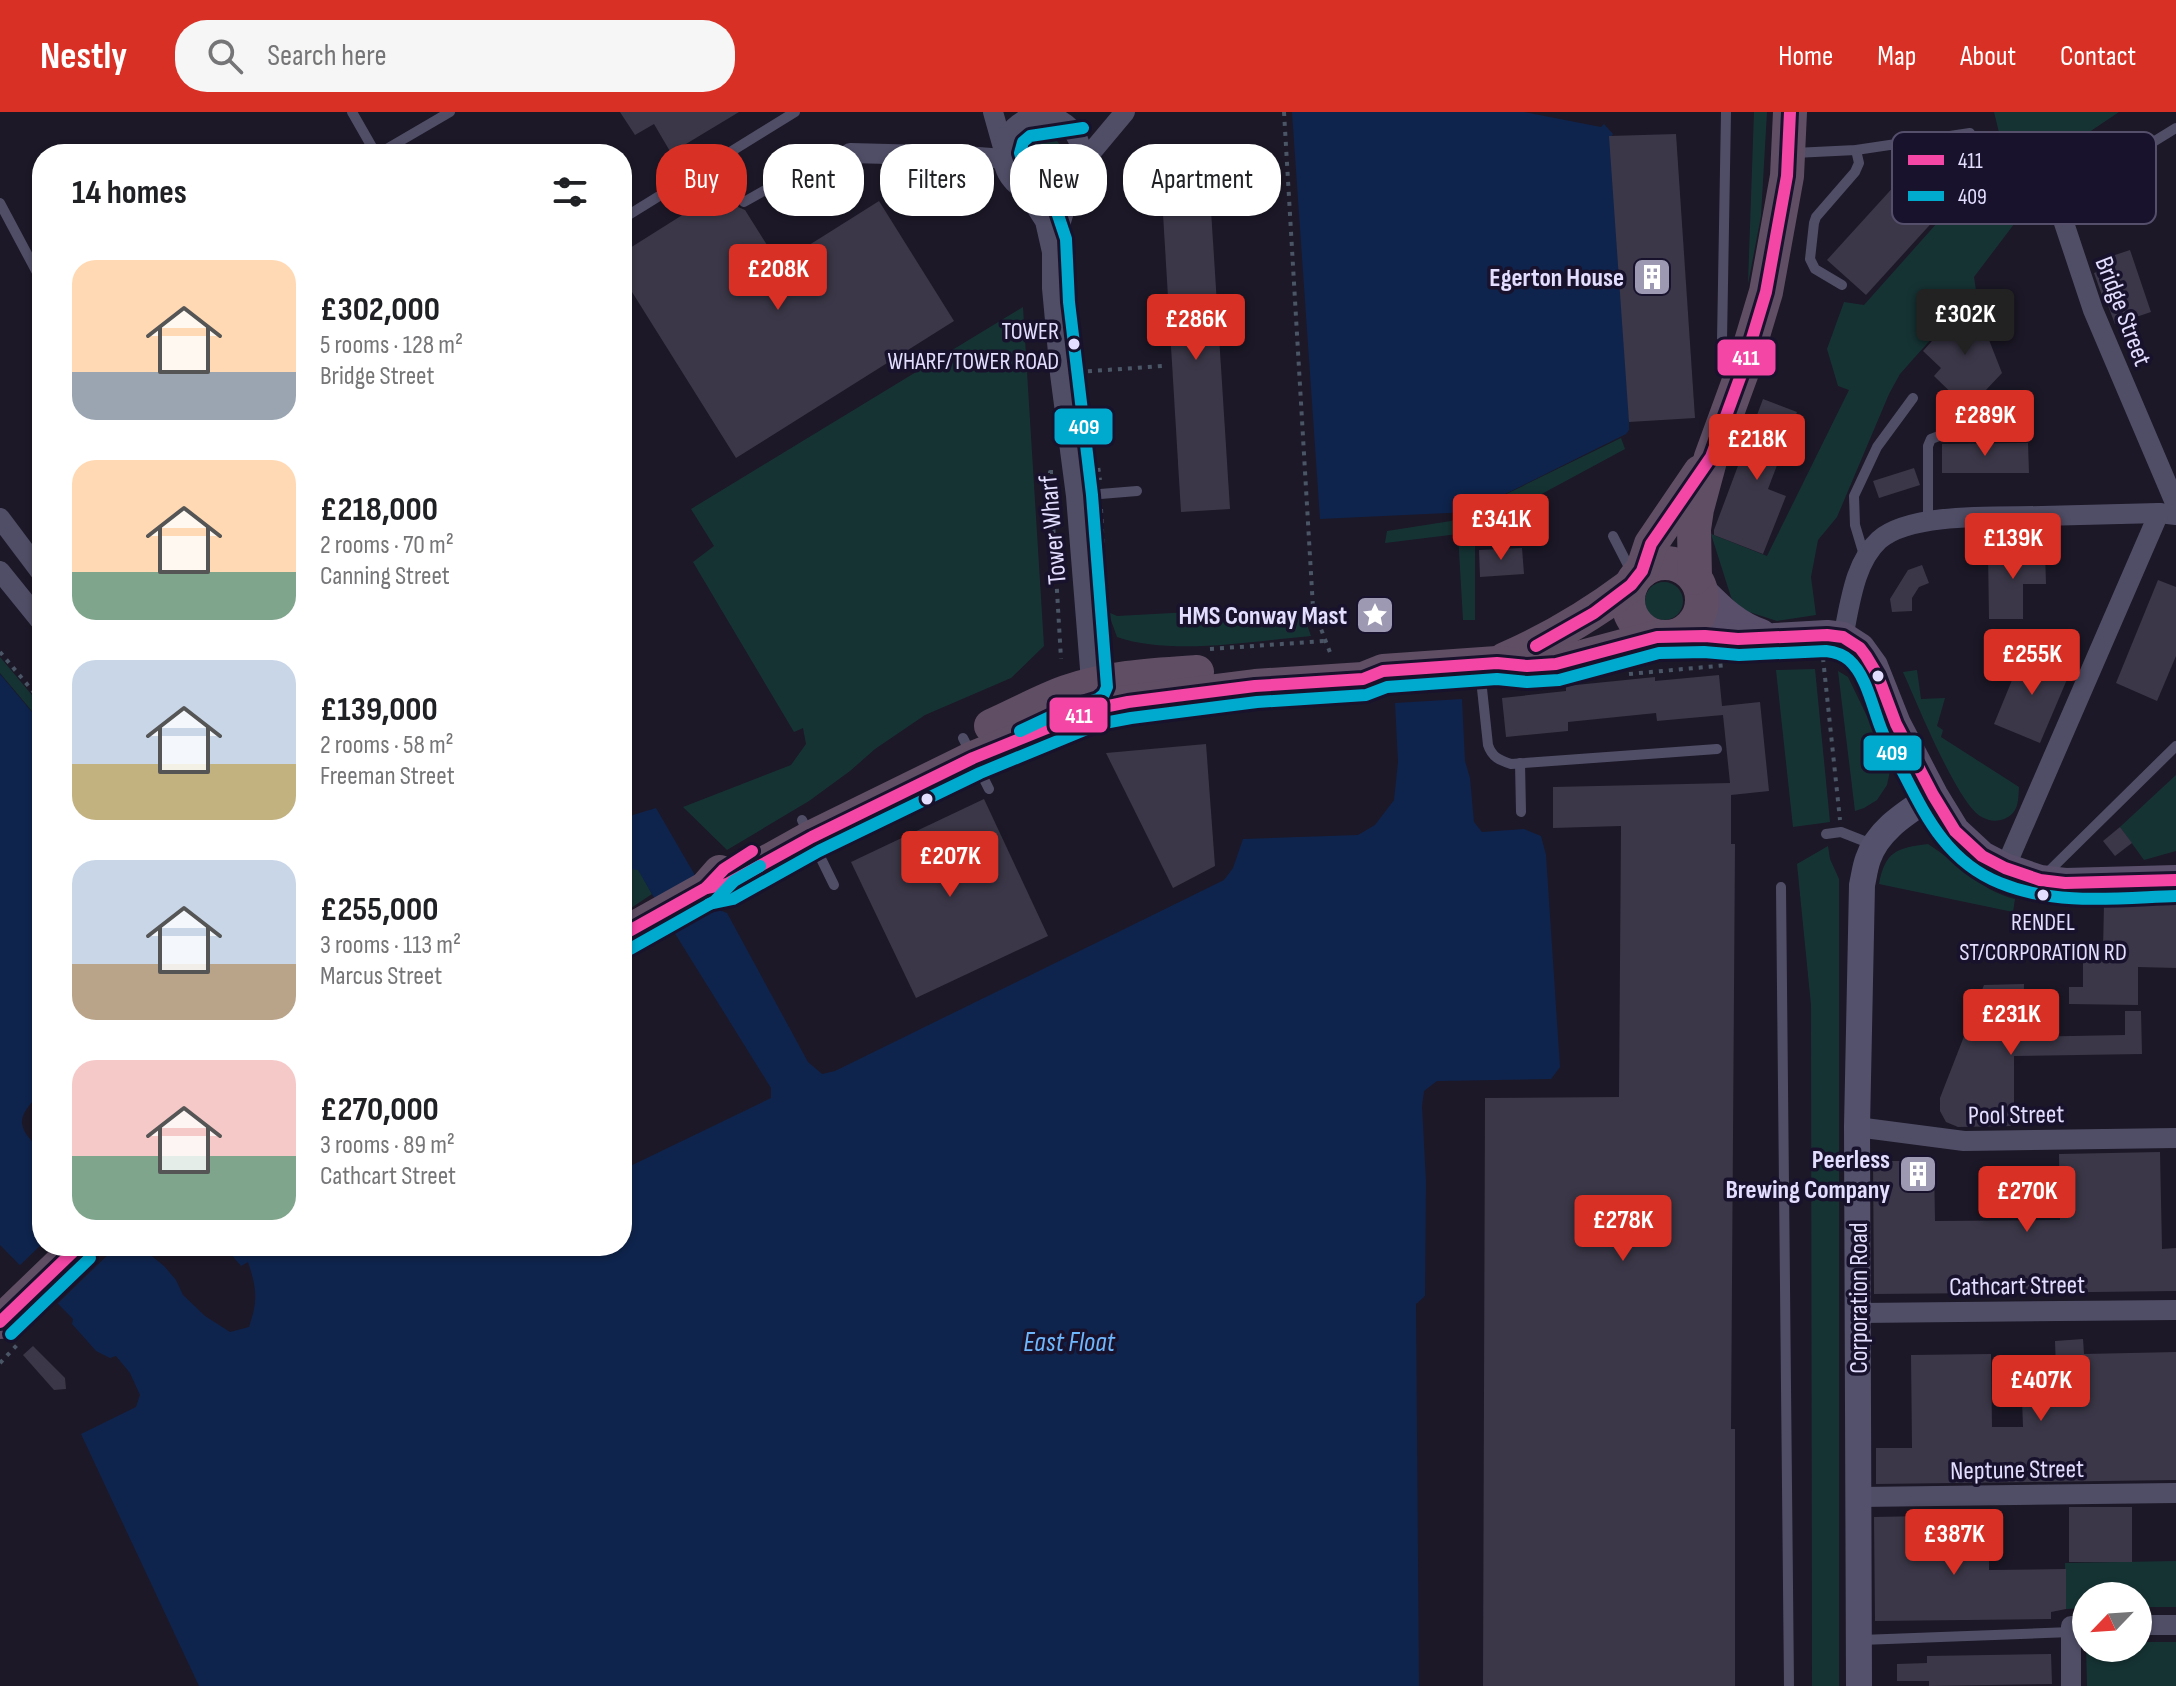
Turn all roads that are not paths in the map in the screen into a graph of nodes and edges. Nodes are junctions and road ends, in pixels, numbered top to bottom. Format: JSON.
{"nodes":[{"id":1,"x":352,"y":112,"type":"edge"},
{"id":2,"x":450,"y":112,"type":"edge"},
{"id":3,"x":795,"y":112,"type":"edge"},
{"id":4,"x":993,"y":112,"type":"edge"},
{"id":5,"x":1080,"y":112,"type":"edge"},
{"id":6,"x":1125,"y":112,"type":"edge"},
{"id":7,"x":1726,"y":112,"type":"edge"},
{"id":8,"x":1790,"y":112,"type":"edge"},
{"id":9,"x":1042,"y":115,"type":"edge"},
{"id":10,"x":2176,"y":128,"type":"edge"},
{"id":11,"x":2156,"y":140,"type":"edge"},
{"id":12,"x":371,"y":144,"type":"edge"},
{"id":13,"x":394,"y":144,"type":"edge"},
{"id":14,"x":1079,"y":144,"type":"edge"},
{"id":15,"x":1099,"y":144,"type":"edge"},
{"id":16,"x":1892,"y":145,"type":"edge"},
{"id":17,"x":1856,"y":150,"type":"junction"},
{"id":18,"x":864,"y":153,"type":"edge"},
{"id":19,"x":1788,"y":154,"type":"junction"},
{"id":20,"x":1004,"y":155,"type":"junction"},
{"id":21,"x":1010,"y":176,"type":"edge"},
{"id":22,"x":0,"y":203,"type":"edge"},
{"id":23,"x":632,"y":213,"type":"edge"},
{"id":24,"x":1042,"y":216,"type":"edge"},
{"id":25,"x":1063,"y":216,"type":"edge"},
{"id":26,"x":2065,"y":224,"type":"edge"},
{"id":27,"x":1052,"y":252,"type":"junction"},
{"id":28,"x":32,"y":263,"type":"edge"},
{"id":29,"x":1842,"y":285,"type":"dead end"},
{"id":30,"x":1722,"y":341,"type":"dead end"},
{"id":31,"x":1913,"y":398,"type":"dead end"},
{"id":32,"x":2015,"y":419,"type":"dead end"},
{"id":33,"x":1711,"y":457,"type":"junction"},
{"id":34,"x":1137,"y":491,"type":"dead end"},
{"id":35,"x":1076,"y":496,"type":"junction"},
{"id":36,"x":2170,"y":511,"type":"edge"},
{"id":37,"x":0,"y":518,"type":"edge"},
{"id":38,"x":1928,"y":522,"type":"junction"},
{"id":39,"x":1613,"y":536,"type":"dead end"},
{"id":40,"x":1865,"y":557,"type":"junction"},
{"id":41,"x":32,"y":561,"type":"edge"},
{"id":42,"x":0,"y":571,"type":"edge"},
{"id":43,"x":1636,"y":578,"type":"junction"},
{"id":44,"x":1698,"y":584,"type":"junction"},
{"id":45,"x":32,"y":611,"type":"edge"},
{"id":46,"x":1663,"y":637,"type":"junction"},
{"id":47,"x":1843,"y":637,"type":"junction"},
{"id":48,"x":1774,"y":638,"type":"junction"},
{"id":49,"x":1488,"y":663,"type":"junction"},
{"id":50,"x":1383,"y":671,"type":"junction"},
{"id":51,"x":1092,"y":697,"type":"junction"},
{"id":52,"x":2176,"y":746,"type":"edge"},
{"id":53,"x":968,"y":748,"type":"junction"},
{"id":54,"x":1717,"y":749,"type":"dead end"},
{"id":55,"x":1520,"y":763,"type":"junction"},
{"id":56,"x":989,"y":789,"type":"dead end"},
{"id":57,"x":1933,"y":795,"type":"junction"},
{"id":58,"x":1521,"y":812,"type":"dead end"},
{"id":59,"x":807,"y":828,"type":"junction"},
{"id":60,"x":1826,"y":834,"type":"dead end"},
{"id":61,"x":1875,"y":845,"type":"junction"},
{"id":62,"x":2005,"y":868,"type":"junction"},
{"id":63,"x":2176,"y":871,"type":"edge"},
{"id":64,"x":2040,"y":880,"type":"junction"},
{"id":65,"x":2176,"y":880,"type":"edge"},
{"id":66,"x":2131,"y":881,"type":"junction"},
{"id":67,"x":834,"y":885,"type":"dead end"},
{"id":68,"x":1781,"y":887,"type":"dead end"},
{"id":69,"x":632,"y":929,"type":"edge"},
{"id":70,"x":1857,"y":1127,"type":"junction"},
{"id":71,"x":2176,"y":1138,"type":"edge"},
{"id":72,"x":68,"y":1256,"type":"edge"},
{"id":73,"x":2176,"y":1310,"type":"edge"},
{"id":74,"x":1859,"y":1313,"type":"junction"},
{"id":75,"x":0,"y":1322,"type":"edge"},
{"id":76,"x":2176,"y":1493,"type":"edge"},
{"id":77,"x":1860,"y":1497,"type":"junction"},
{"id":78,"x":2152,"y":1625,"type":"edge"},
{"id":79,"x":2176,"y":1625,"type":"edge"},
{"id":80,"x":2072,"y":1629,"type":"edge"},
{"id":81,"x":1859,"y":1640,"type":"junction"},
{"id":82,"x":2074,"y":1662,"type":"edge"},
{"id":83,"x":1789,"y":1686,"type":"edge"},
{"id":84,"x":1859,"y":1686,"type":"edge"},
{"id":85,"x":2071,"y":1686,"type":"edge"}],
"edges":[{"from":1,"to":12,"type":"lane"},
{"from":2,"to":13,"type":"lane"},
{"from":3,"to":23,"type":"lane"},
{"from":4,"to":20,"type":"street"},
{"from":5,"to":9,"type":"street"},
{"from":6,"to":15,"type":"street"},
{"from":7,"to":30,"type":"lane"},
{"from":8,"to":19,"type":"highway"},
{"from":9,"to":14,"type":"street"},
{"from":9,"to":20,"type":"street"},
{"from":10,"to":11,"type":"lane"},
{"from":16,"to":17,"type":"lane"},
{"from":17,"to":19,"type":"lane"},
{"from":17,"to":29,"type":"lane"},
{"from":18,"to":20,"type":"street"},
{"from":19,"to":33,"type":"highway"},
{"from":20,"to":21,"type":"street"},
{"from":22,"to":28,"type":"lane"},
{"from":24,"to":27,"type":"street","name":"Tower Wharf"},
{"from":25,"to":27,"type":"street","name":"Tower Wharf"},
{"from":26,"to":36,"type":"street","name":"Bridge Street"},
{"from":27,"to":35,"type":"street","name":"Tower Wharf"},
{"from":31,"to":40,"type":"lane"},
{"from":32,"to":38,"type":"lane"},
{"from":33,"to":43,"type":"highway"},
{"from":33,"to":44,"type":"highway"},
{"from":34,"to":35,"type":"lane"},
{"from":35,"to":51,"type":"street","name":"Tower Wharf"},
{"from":36,"to":38,"type":"street"},
{"from":36,"to":62,"type":"street"},
{"from":37,"to":41,"type":"street"},
{"from":38,"to":40,"type":"street"},
{"from":39,"to":43,"type":"lane"},
{"from":40,"to":47,"type":"street"},
{"from":42,"to":45,"type":"street"},
{"from":43,"to":44,"type":"highway"},
{"from":43,"to":46,"type":"highway"},
{"from":43,"to":49,"type":"highway"},
{"from":44,"to":46,"type":"highway"},
{"from":44,"to":48,"type":"main road"},
{"from":46,"to":48,"type":"main road"},
{"from":46,"to":49,"type":"highway"},
{"from":47,"to":48,"type":"main road"},
{"from":47,"to":57,"type":"main road"},
{"from":49,"to":50,"type":"highway"},
{"from":49,"to":55,"type":"lane"},
{"from":50,"to":51,"type":"highway"},
{"from":50,"to":51,"type":"highway"},
{"from":51,"to":53,"type":"highway"},
{"from":52,"to":64,"type":"lane"},
{"from":53,"to":56,"type":"lane"},
{"from":53,"to":59,"type":"highway"},
{"from":54,"to":55,"type":"lane"},
{"from":55,"to":58,"type":"lane"},
{"from":57,"to":61,"type":"main road","name":"Corporation Road"},
{"from":57,"to":62,"type":"main road"},
{"from":59,"to":67,"type":"lane"},
{"from":59,"to":69,"type":"highway"},
{"from":60,"to":61,"type":"lane"},
{"from":61,"to":70,"type":"main road","name":"Corporation Road"},
{"from":62,"to":64,"type":"main road"},
{"from":63,"to":66,"type":"main road"},
{"from":64,"to":66,"type":"main road"},
{"from":65,"to":66,"type":"main road"},
{"from":68,"to":83,"type":"lane"},
{"from":70,"to":71,"type":"street","name":"Pool Street"},
{"from":70,"to":74,"type":"main road","name":"Corporation Road"},
{"from":72,"to":75,"type":"highway"},
{"from":73,"to":74,"type":"street","name":"Cathcart Street"},
{"from":74,"to":77,"type":"main road","name":"Corporation Road"},
{"from":76,"to":77,"type":"street","name":"Neptune Street"},
{"from":77,"to":81,"type":"main road","name":"Corporation Road"},
{"from":78,"to":79,"type":"street"},
{"from":80,"to":81,"type":"lane"},
{"from":81,"to":84,"type":"main road","name":"Corporation Road"},
{"from":82,"to":85,"type":"street"}]}
